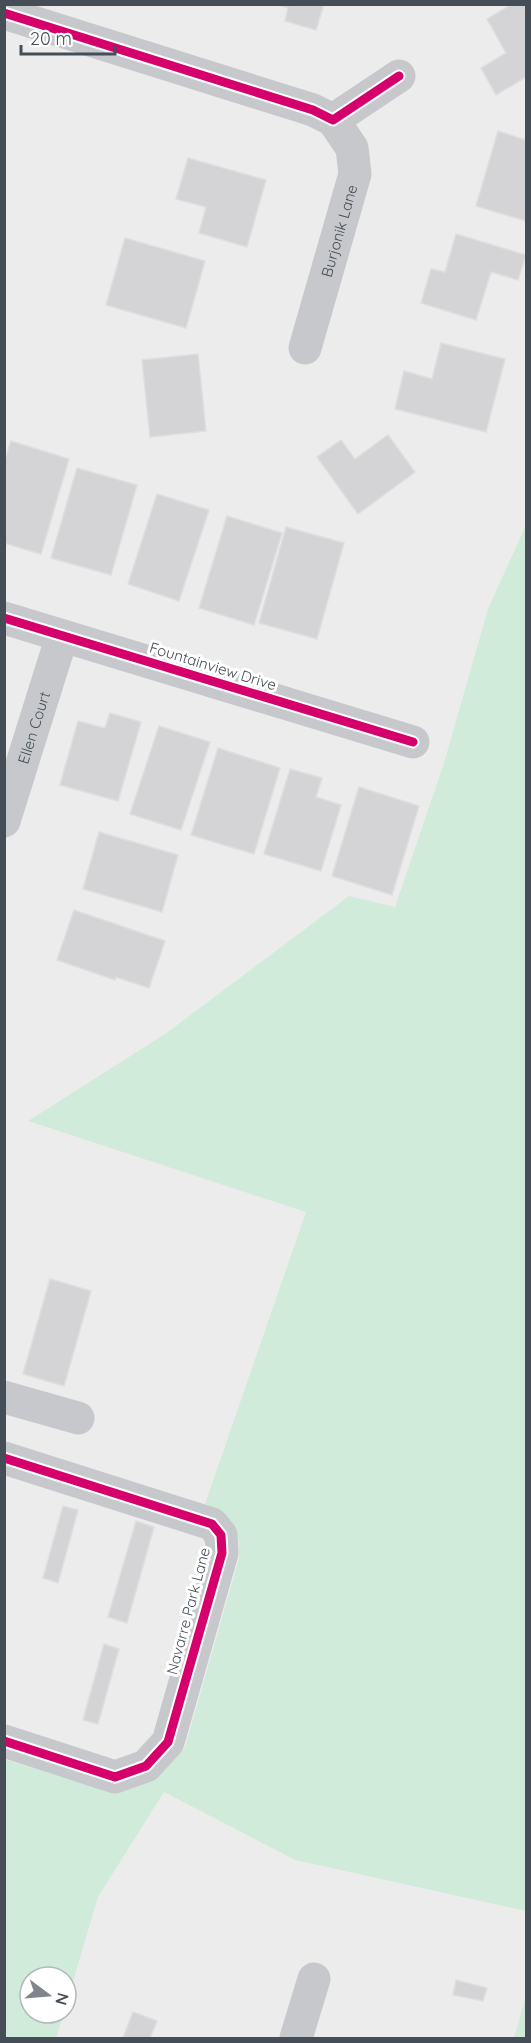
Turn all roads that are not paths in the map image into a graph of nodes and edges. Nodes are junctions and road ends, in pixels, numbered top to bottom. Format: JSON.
{"nodes":[{"id":1,"x":4,"y":13,"type":"edge"},
{"id":2,"x":399,"y":76,"type":"dead end"},
{"id":3,"x":333,"y":120,"type":"junction"},
{"id":4,"x":305,"y":348,"type":"dead end"},
{"id":5,"x":4,"y":618,"type":"edge"},
{"id":6,"x":62,"y":636,"type":"junction"},
{"id":7,"x":413,"y":742,"type":"dead end"},
{"id":8,"x":4,"y":821,"type":"edge"},
{"id":9,"x":4,"y":1397,"type":"edge"},
{"id":10,"x":78,"y":1418,"type":"dead end"},
{"id":11,"x":4,"y":1458,"type":"edge"},
{"id":12,"x":4,"y":1741,"type":"edge"},
{"id":13,"x":314,"y":1979,"type":"dead end"},
{"id":14,"x":296,"y":2038,"type":"edge"}],
"edges":[{"from":1,"to":3,"type":"street"},
{"from":2,"to":3,"type":"street"},
{"from":3,"to":4,"type":"street","name":"Burjonik Lane"},
{"from":5,"to":6,"type":"street","name":"Fountainview Drive"},
{"from":6,"to":7,"type":"street","name":"Fountainview Drive"},
{"from":6,"to":8,"type":"street","name":"Ellen Court"},
{"from":9,"to":10,"type":"street"},
{"from":11,"to":12,"type":"street","name":"Navarre Park Lane"},
{"from":13,"to":14,"type":"street"}]}
